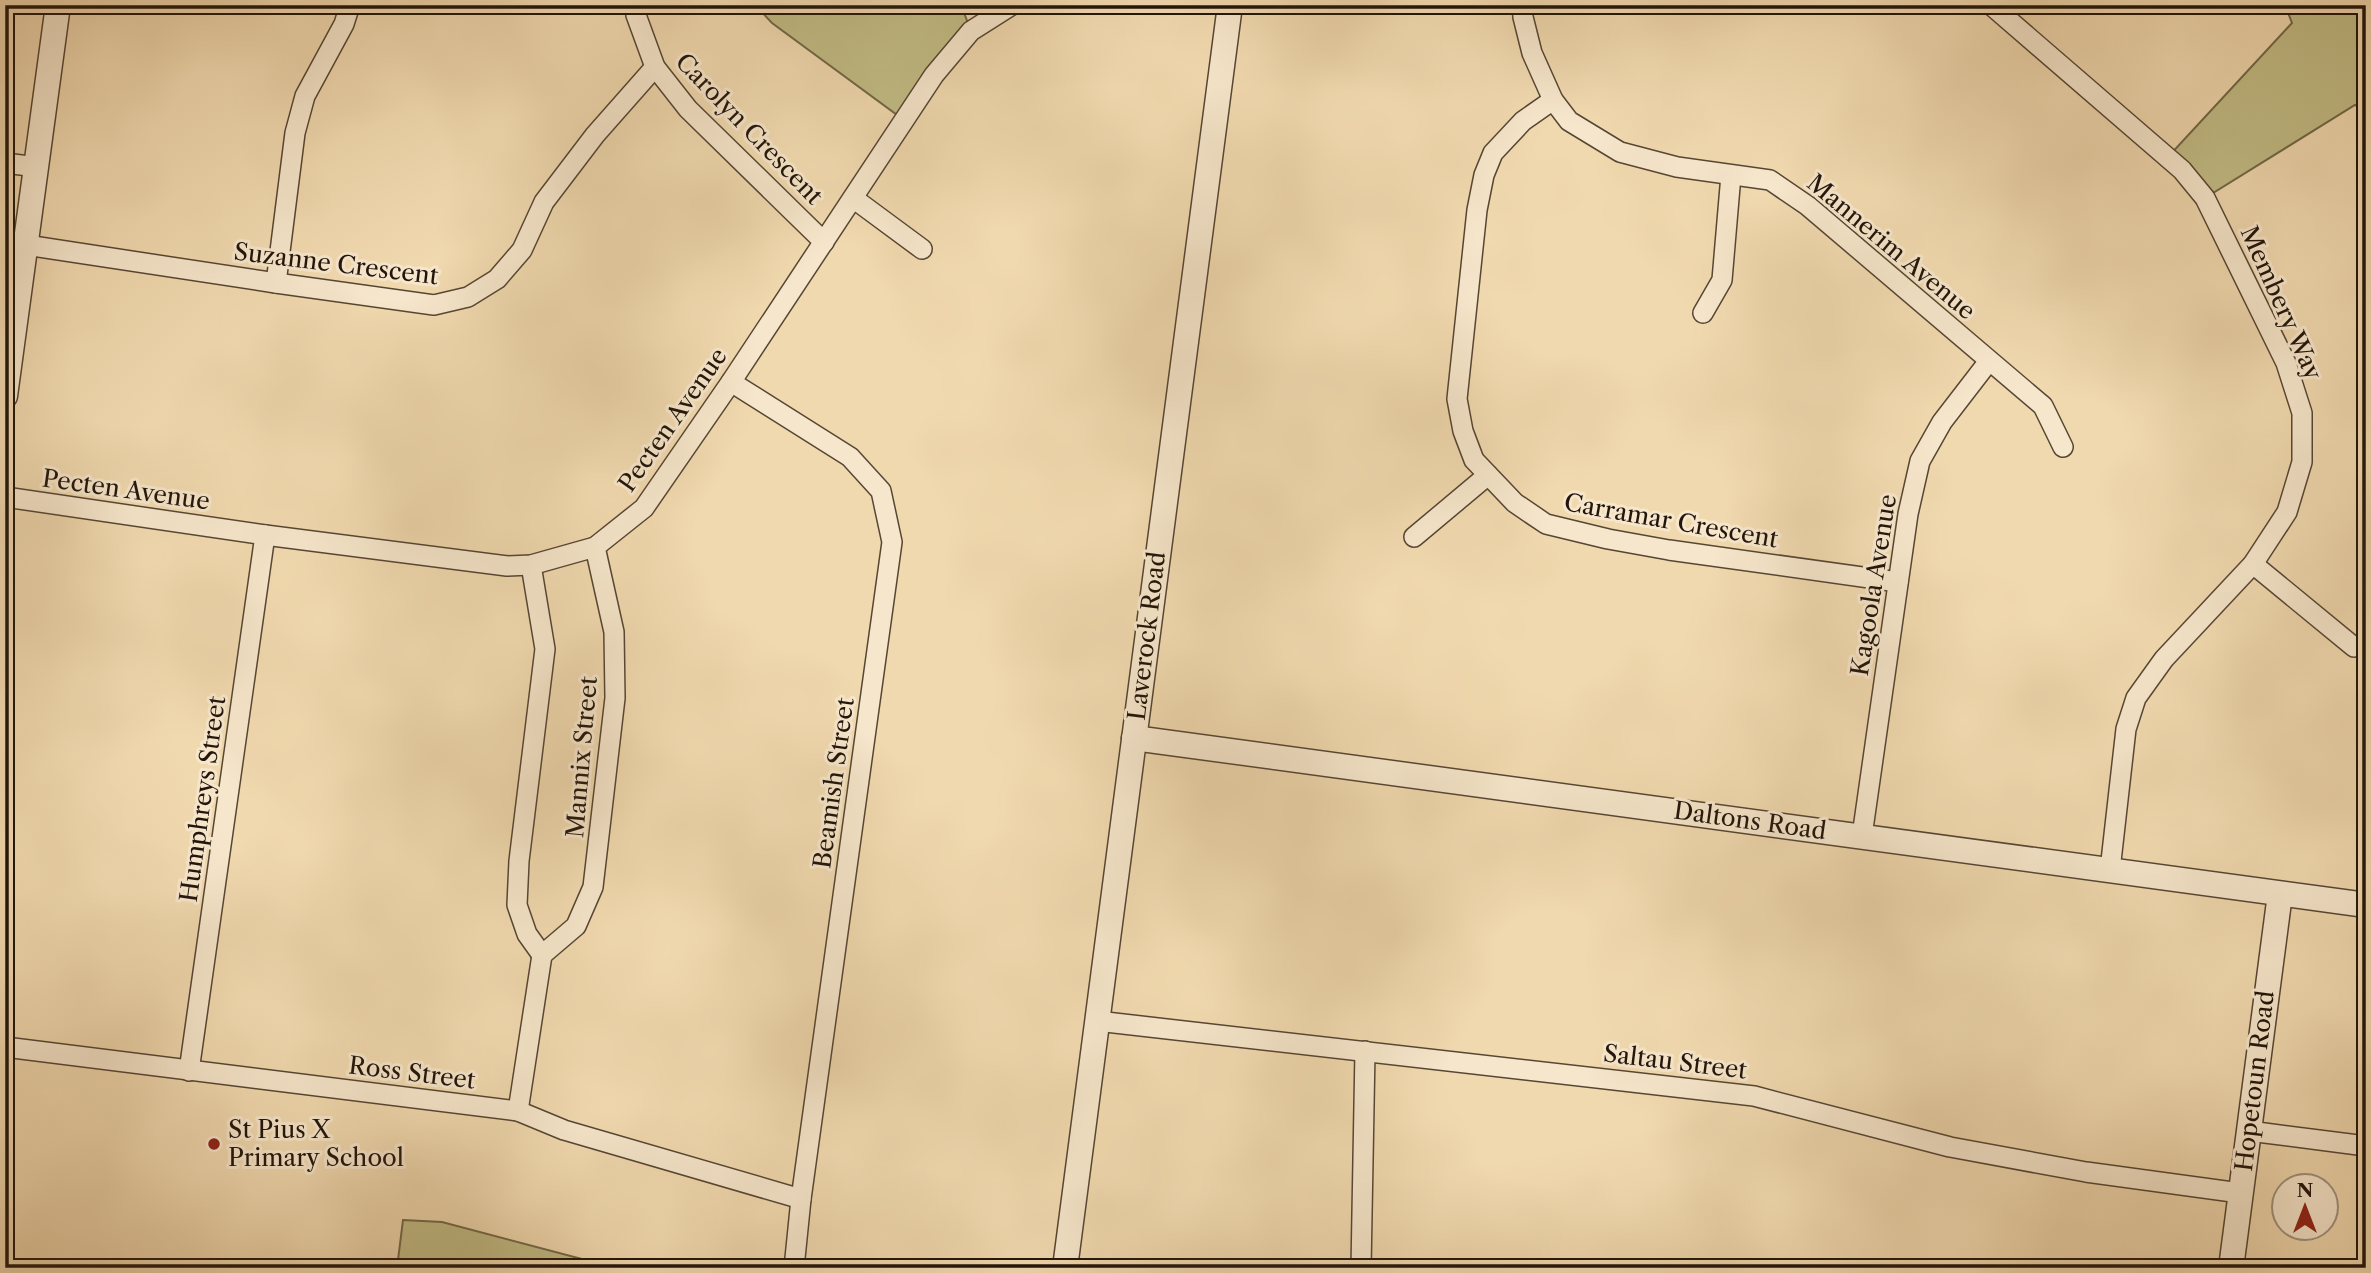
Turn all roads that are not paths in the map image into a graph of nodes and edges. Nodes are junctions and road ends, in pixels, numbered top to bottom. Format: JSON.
{"nodes":[{"id":1,"x":58,"y":5,"type":"edge"},
{"id":2,"x":350,"y":5,"type":"edge"},
{"id":3,"x":636,"y":5,"type":"edge"},
{"id":4,"x":1012,"y":5,"type":"edge"},
{"id":5,"x":1230,"y":5,"type":"edge"},
{"id":6,"x":1522,"y":5,"type":"edge"},
{"id":7,"x":1991,"y":5,"type":"edge"},
{"id":8,"x":655,"y":68,"type":"junction"},
{"id":9,"x":1553,"y":100,"type":"junction"},
{"id":10,"x":5,"y":163,"type":"edge"},
{"id":11,"x":37,"y":167,"type":"junction"},
{"id":12,"x":1731,"y":175,"type":"junction"},
{"id":13,"x":853,"y":198,"type":"junction"},
{"id":14,"x":824,"y":242,"type":"junction"},
{"id":15,"x":26,"y":245,"type":"junction"},
{"id":16,"x":922,"y":249,"type":"dead end"},
{"id":17,"x":276,"y":283,"type":"junction"},
{"id":18,"x":1703,"y":313,"type":"dead end"},
{"id":19,"x":1989,"y":361,"type":"junction"},
{"id":20,"x":731,"y":382,"type":"junction"},
{"id":21,"x":5,"y":396,"type":"edge"},
{"id":22,"x":2063,"y":447,"type":"dead end"},
{"id":23,"x":1488,"y":475,"type":"junction"},
{"id":24,"x":5,"y":497,"type":"edge"},
{"id":25,"x":265,"y":535,"type":"junction"},
{"id":26,"x":1414,"y":537,"type":"dead end"},
{"id":27,"x":595,"y":547,"type":"junction"},
{"id":28,"x":2253,"y":564,"type":"junction"},
{"id":29,"x":531,"y":565,"type":"junction"},
{"id":30,"x":1898,"y":582,"type":"junction"},
{"id":31,"x":2354,"y":647,"type":"dead end"},
{"id":32,"x":1134,"y":738,"type":"junction"},
{"id":33,"x":1861,"y":836,"type":"junction"},
{"id":34,"x":2110,"y":870,"type":"junction"},
{"id":35,"x":2280,"y":894,"type":"junction"},
{"id":36,"x":2366,"y":905,"type":"edge"},
{"id":37,"x":542,"y":956,"type":"junction"},
{"id":38,"x":1097,"y":1021,"type":"junction"},
{"id":39,"x":5,"y":1047,"type":"edge"},
{"id":40,"x":1365,"y":1051,"type":"junction"},
{"id":41,"x":190,"y":1071,"type":"junction"},
{"id":42,"x":518,"y":1111,"type":"junction"},
{"id":43,"x":2249,"y":1131,"type":"junction"},
{"id":44,"x":2366,"y":1146,"type":"edge"},
{"id":45,"x":2241,"y":1193,"type":"junction"},
{"id":46,"x":801,"y":1199,"type":"junction"},
{"id":47,"x":794,"y":1268,"type":"edge"},
{"id":48,"x":1065,"y":1268,"type":"edge"},
{"id":49,"x":1361,"y":1268,"type":"edge"},
{"id":50,"x":2231,"y":1268,"type":"edge"}],
"edges":[{"from":1,"to":11,"type":"street"},
{"from":2,"to":17,"type":"street"},
{"from":3,"to":8,"type":"street","name":"Carolyn Crescent"},
{"from":4,"to":13,"type":"street","name":"Pecten Avenue"},
{"from":5,"to":32,"type":"street","name":"Laverock Road"},
{"from":6,"to":9,"type":"street","name":"Mannerim Avenue"},
{"from":7,"to":28,"type":"street","name":"Membery Way"},
{"from":8,"to":14,"type":"street","name":"Carolyn Crescent"},
{"from":8,"to":17,"type":"street","name":"Suzanne Crescent"},
{"from":9,"to":12,"type":"street","name":"Mannerim Avenue"},
{"from":9,"to":23,"type":"street","name":"Carramar Crescent"},
{"from":10,"to":11,"type":"street"},
{"from":11,"to":15,"type":"street"},
{"from":12,"to":18,"type":"street"},
{"from":12,"to":19,"type":"street","name":"Mannerim Avenue"},
{"from":13,"to":14,"type":"street","name":"Pecten Avenue"},
{"from":13,"to":16,"type":"street"},
{"from":14,"to":20,"type":"street","name":"Pecten Avenue"},
{"from":15,"to":17,"type":"street","name":"Suzanne Crescent"},
{"from":15,"to":21,"type":"street"},
{"from":19,"to":22,"type":"street","name":"Mannerim Avenue"},
{"from":19,"to":30,"type":"street","name":"Kagoola Avenue"},
{"from":20,"to":27,"type":"street","name":"Pecten Avenue"},
{"from":20,"to":46,"type":"street","name":"Beamish Street"},
{"from":23,"to":26,"type":"street"},
{"from":23,"to":30,"type":"street","name":"Carramar Crescent"},
{"from":24,"to":25,"type":"street","name":"Pecten Avenue"},
{"from":25,"to":29,"type":"street","name":"Pecten Avenue"},
{"from":25,"to":41,"type":"street","name":"Humphreys Street"},
{"from":27,"to":29,"type":"street","name":"Pecten Avenue"},
{"from":27,"to":37,"type":"street","name":"Mannix Street"},
{"from":28,"to":31,"type":"street"},
{"from":28,"to":34,"type":"street","name":"Membery Way"},
{"from":29,"to":37,"type":"street","name":"Mannix Street"},
{"from":30,"to":33,"type":"street","name":"Kagoola Avenue"},
{"from":32,"to":33,"type":"street","name":"Daltons Road"},
{"from":32,"to":38,"type":"street","name":"Laverock Road"},
{"from":33,"to":34,"type":"street","name":"Daltons Road"},
{"from":34,"to":35,"type":"street","name":"Daltons Road"},
{"from":35,"to":36,"type":"street","name":"Daltons Road"},
{"from":35,"to":43,"type":"street","name":"Hopetoun Road"},
{"from":37,"to":42,"type":"street"},
{"from":38,"to":40,"type":"street","name":"Saltau Street"},
{"from":38,"to":48,"type":"street","name":"Laverock Road"},
{"from":39,"to":41,"type":"street","name":"Ross Street"},
{"from":40,"to":45,"type":"street","name":"Saltau Street"},
{"from":40,"to":49,"type":"street"},
{"from":41,"to":42,"type":"street","name":"Ross Street"},
{"from":42,"to":46,"type":"street","name":"Ross Street"},
{"from":43,"to":44,"type":"street"},
{"from":43,"to":45,"type":"street","name":"Hopetoun Road"},
{"from":45,"to":50,"type":"street","name":"Hopetoun Road"},
{"from":46,"to":47,"type":"street","name":"Beamish Street"}]}
